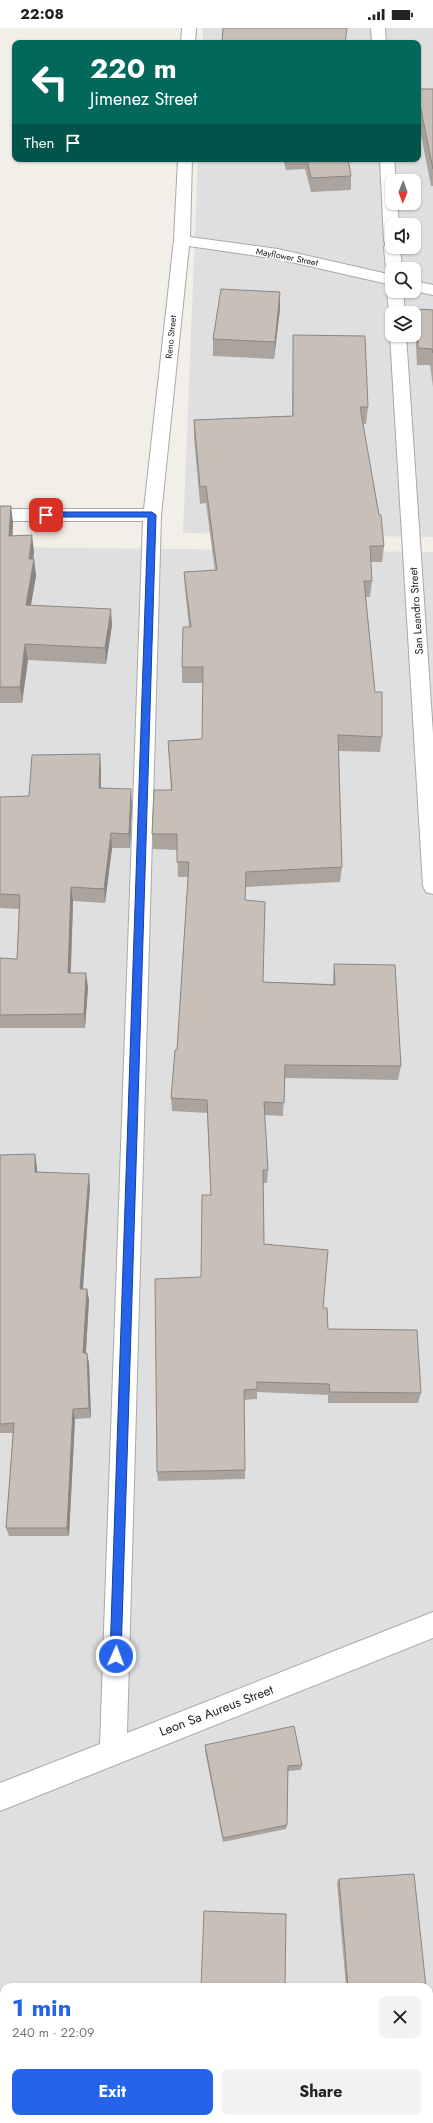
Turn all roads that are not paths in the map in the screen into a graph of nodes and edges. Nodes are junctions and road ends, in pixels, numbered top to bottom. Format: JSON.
{"nodes":[{"id":1,"x":189,"y":28,"type":"edge"},
{"id":2,"x":378,"y":28,"type":"edge"},
{"id":3,"x":188,"y":40,"type":"edge"},
{"id":4,"x":379,"y":40,"type":"edge"},
{"id":5,"x":184,"y":162,"type":"edge"},
{"id":6,"x":387,"y":162,"type":"edge"},
{"id":7,"x":391,"y":218,"type":"edge"},
{"id":8,"x":182,"y":240,"type":"junction"},
{"id":9,"x":385,"y":278,"type":"edge"},
{"id":10,"x":421,"y":287,"type":"edge"},
{"id":11,"x":433,"y":290,"type":"edge"},
{"id":12,"x":398,"y":342,"type":"edge"},
{"id":13,"x":0,"y":515,"type":"edge"},
{"id":14,"x":152,"y":515,"type":"junction"},
{"id":15,"x":433,"y":886,"type":"edge"},
{"id":16,"x":433,"y":1625,"type":"edge"},
{"id":17,"x":113,"y":1751,"type":"junction"},
{"id":18,"x":0,"y":1797,"type":"edge"}],
"edges":[{"from":1,"to":3,"type":"street"},
{"from":2,"to":4,"type":"street"},
{"from":5,"to":8,"type":"street","name":"Reno Street"},
{"from":6,"to":7,"type":"street"},
{"from":8,"to":9,"type":"street","name":"Mayflower Street"},
{"from":8,"to":14,"type":"street","name":"Reno Street"},
{"from":10,"to":11,"type":"street"},
{"from":12,"to":15,"type":"street","name":"San Leandro Street"},
{"from":13,"to":14,"type":"street"},
{"from":14,"to":17,"type":"street","name":"Reno Street"},
{"from":16,"to":17,"type":"street","name":"Leon Sa Aureus Street"},
{"from":17,"to":18,"type":"street","name":"Leon Sa Aureus Street"}]}
